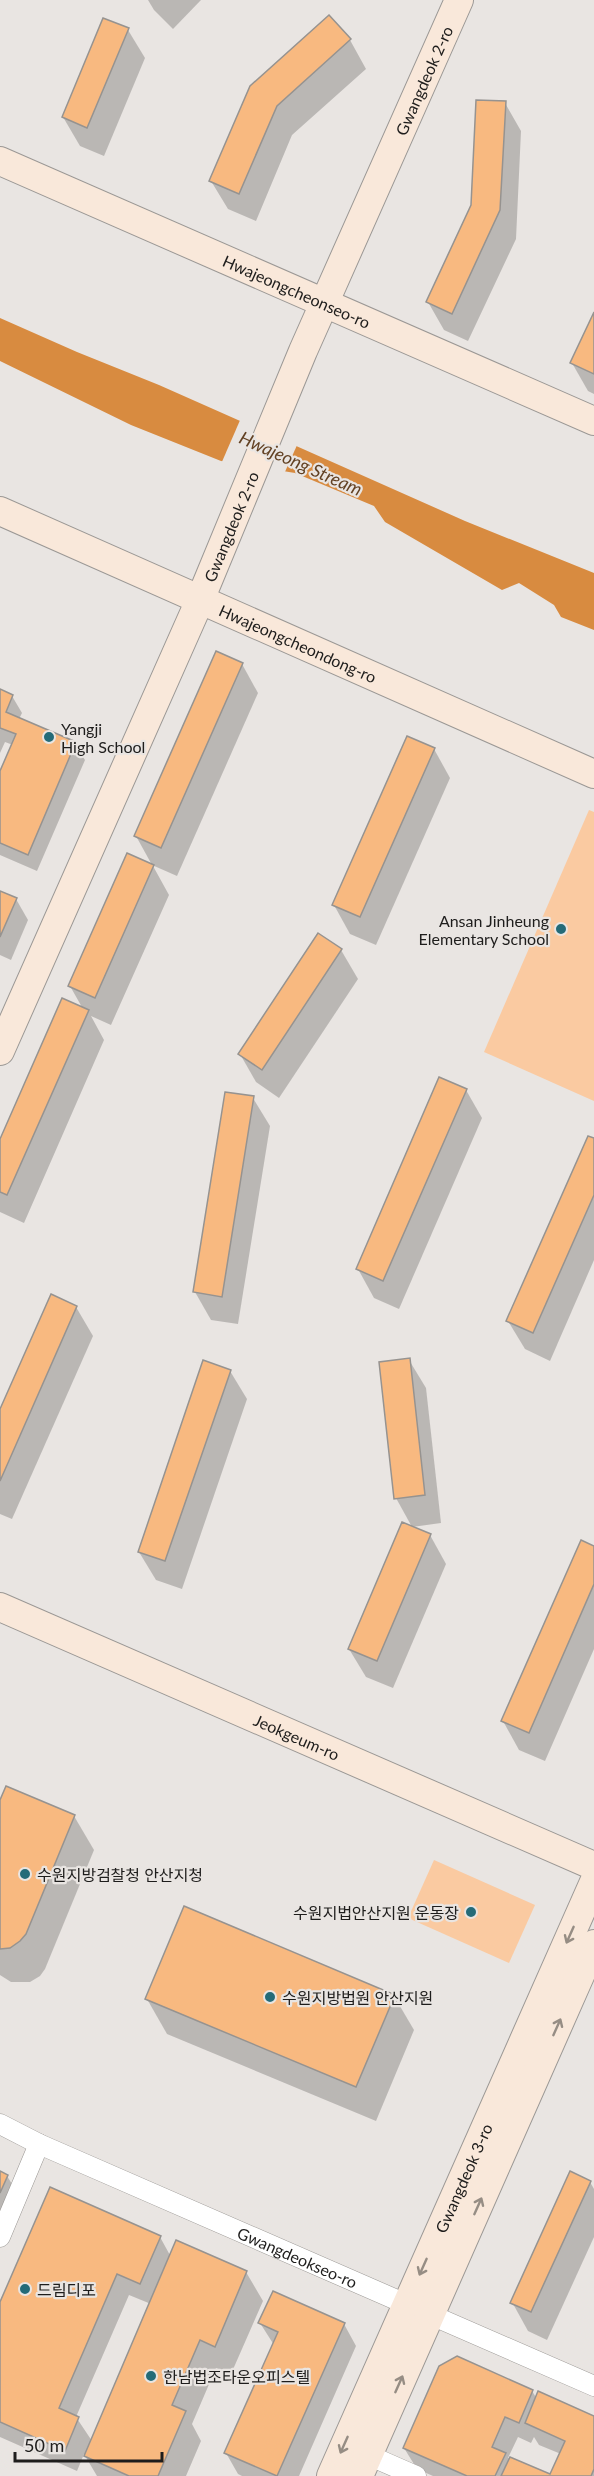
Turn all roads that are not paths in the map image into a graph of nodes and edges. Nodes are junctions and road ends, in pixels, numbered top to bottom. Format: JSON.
{"nodes":[{"id":1,"x":459,"y":0,"type":"edge"},
{"id":2,"x":0,"y":161,"type":"edge"},
{"id":3,"x":325,"y":304,"type":"junction"},
{"id":4,"x":594,"y":421,"type":"edge"},
{"id":5,"x":0,"y":512,"type":"edge"},
{"id":6,"x":200,"y":600,"type":"junction"},
{"id":7,"x":594,"y":774,"type":"edge"},
{"id":8,"x":0,"y":1051,"type":"edge"},
{"id":9,"x":0,"y":1607,"type":"edge"},
{"id":10,"x":594,"y":1866,"type":"edge"},
{"id":11,"x":594,"y":1882,"type":"edge"},
{"id":12,"x":594,"y":1944,"type":"edge"},
{"id":13,"x":0,"y":2124,"type":"edge"},
{"id":14,"x":39,"y":2144,"type":"junction"},
{"id":15,"x":0,"y":2237,"type":"edge"},
{"id":16,"x":418,"y":2309,"type":"junction"},
{"id":17,"x":594,"y":2386,"type":"edge"},
{"id":18,"x":363,"y":2466,"type":"edge"},
{"id":19,"x":331,"y":2476,"type":"edge"},
{"id":20,"x":416,"y":2476,"type":"edge"}],
"edges":[{"from":1,"to":3,"type":"street","name":"Gwangdeok 2-ro"},
{"from":2,"to":3,"type":"street","name":"Hwajeongcheonseo-ro"},
{"from":3,"to":4,"type":"street","name":"Hwajeongcheonseo-ro"},
{"from":3,"to":6,"type":"street","name":"Gwangdeok 2-ro"},
{"from":5,"to":6,"type":"street","name":"Hwajeongcheondong-ro"},
{"from":6,"to":7,"type":"street","name":"Hwajeongcheondong-ro"},
{"from":6,"to":8,"type":"street","name":"Gwangdeok 2-ro"},
{"from":9,"to":10,"type":"street","name":"Jeokgeum-ro"},
{"from":11,"to":16,"type":"street","name":"Gwangdeok 3-ro","one_way":true},
{"from":16,"to":12,"type":"street","name":"Gwangdeok 3-ro","one_way":true},
{"from":13,"to":14,"type":"street","name":"Gwangdeokseo-ro"},
{"from":14,"to":15,"type":"street"},
{"from":14,"to":16,"type":"street","name":"Gwangdeokseo-ro"},
{"from":16,"to":17,"type":"street","name":"Gwangdeokseo-ro"},
{"from":18,"to":16,"type":"street","name":"Gwangdeok 3-ro","one_way":true},
{"from":16,"to":19,"type":"street","name":"Gwangdeok 3-ro","one_way":true},
{"from":18,"to":20,"type":"street"}]}
